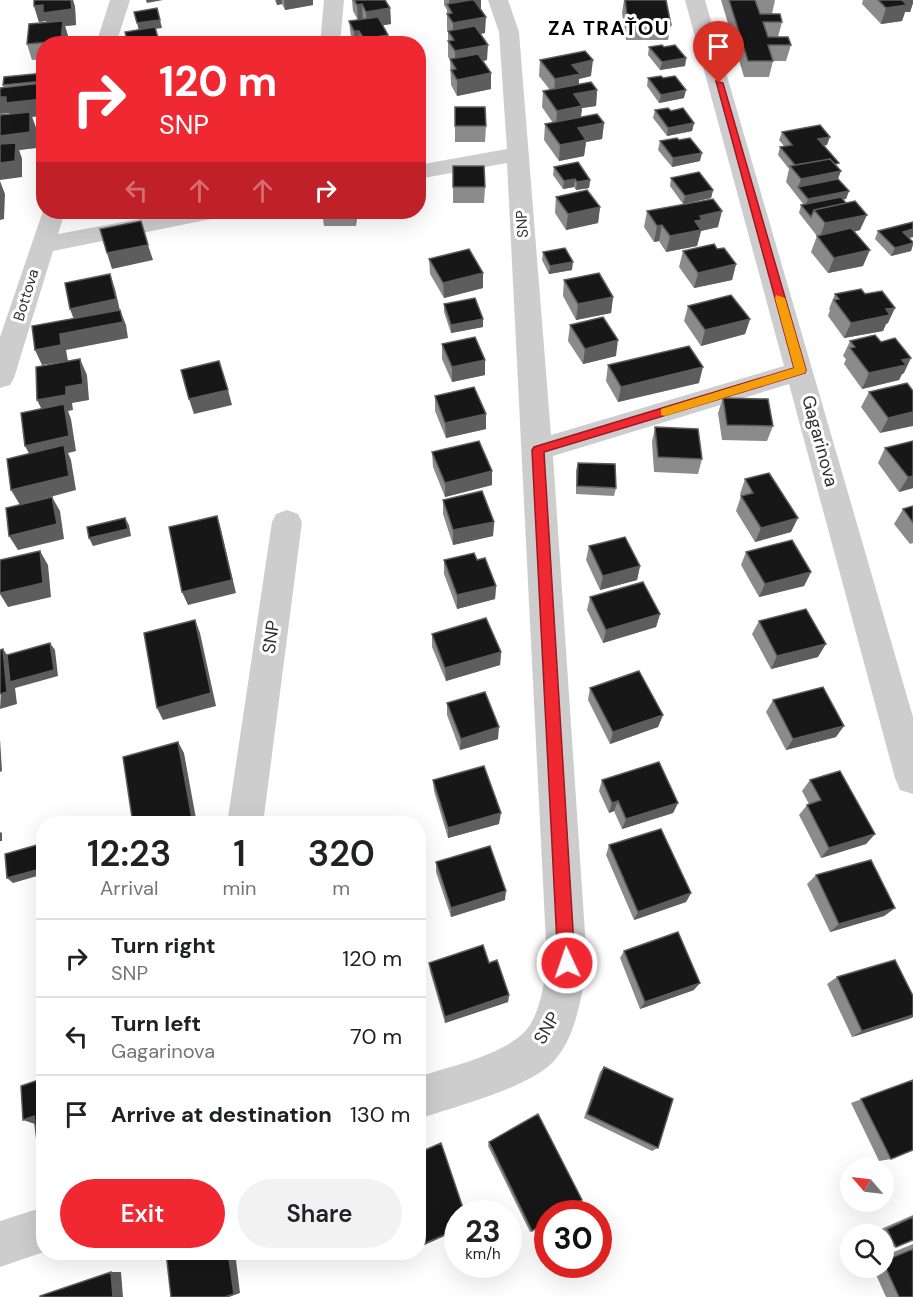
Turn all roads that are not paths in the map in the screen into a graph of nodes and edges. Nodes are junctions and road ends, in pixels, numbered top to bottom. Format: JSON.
{"nodes":[{"id":1,"x":120,"y":0,"type":"edge"},
{"id":2,"x":334,"y":0,"type":"edge"},
{"id":3,"x":498,"y":0,"type":"edge"},
{"id":4,"x":695,"y":0,"type":"edge"},
{"id":5,"x":109,"y":36,"type":"edge"},
{"id":6,"x":331,"y":36,"type":"edge"},
{"id":7,"x":517,"y":154,"type":"junction"},
{"id":8,"x":426,"y":171,"type":"edge"},
{"id":9,"x":51,"y":219,"type":"edge"},
{"id":10,"x":175,"y":219,"type":"edge"},
{"id":11,"x":42,"y":245,"type":"junction"},
{"id":12,"x":801,"y":370,"type":"junction"},
{"id":13,"x":0,"y":378,"type":"edge"},
{"id":14,"x":538,"y":450,"type":"junction"},
{"id":15,"x":287,"y":522,"type":"dead end"},
{"id":16,"x":913,"y":778,"type":"edge"},
{"id":17,"x":246,"y":816,"type":"edge"},
{"id":18,"x":426,"y":1095,"type":"edge"},
{"id":19,"x":36,"y":1232,"type":"edge"},
{"id":20,"x":0,"y":1244,"type":"edge"}],
"edges":[{"from":1,"to":5,"type":"street"},
{"from":2,"to":6,"type":"street"},
{"from":3,"to":7,"type":"street","name":"SNP"},
{"from":4,"to":12,"type":"street","name":"Gagarinova"},
{"from":7,"to":8,"type":"street"},
{"from":7,"to":14,"type":"street","name":"SNP"},
{"from":9,"to":11,"type":"street","name":"Bottova"},
{"from":10,"to":11,"type":"street"},
{"from":11,"to":13,"type":"street","name":"Bottova"},
{"from":12,"to":14,"type":"street"},
{"from":12,"to":16,"type":"street","name":"Gagarinova"},
{"from":14,"to":18,"type":"street","name":"SNP"},
{"from":15,"to":17,"type":"street","name":"SNP"},
{"from":19,"to":20,"type":"street"}]}
